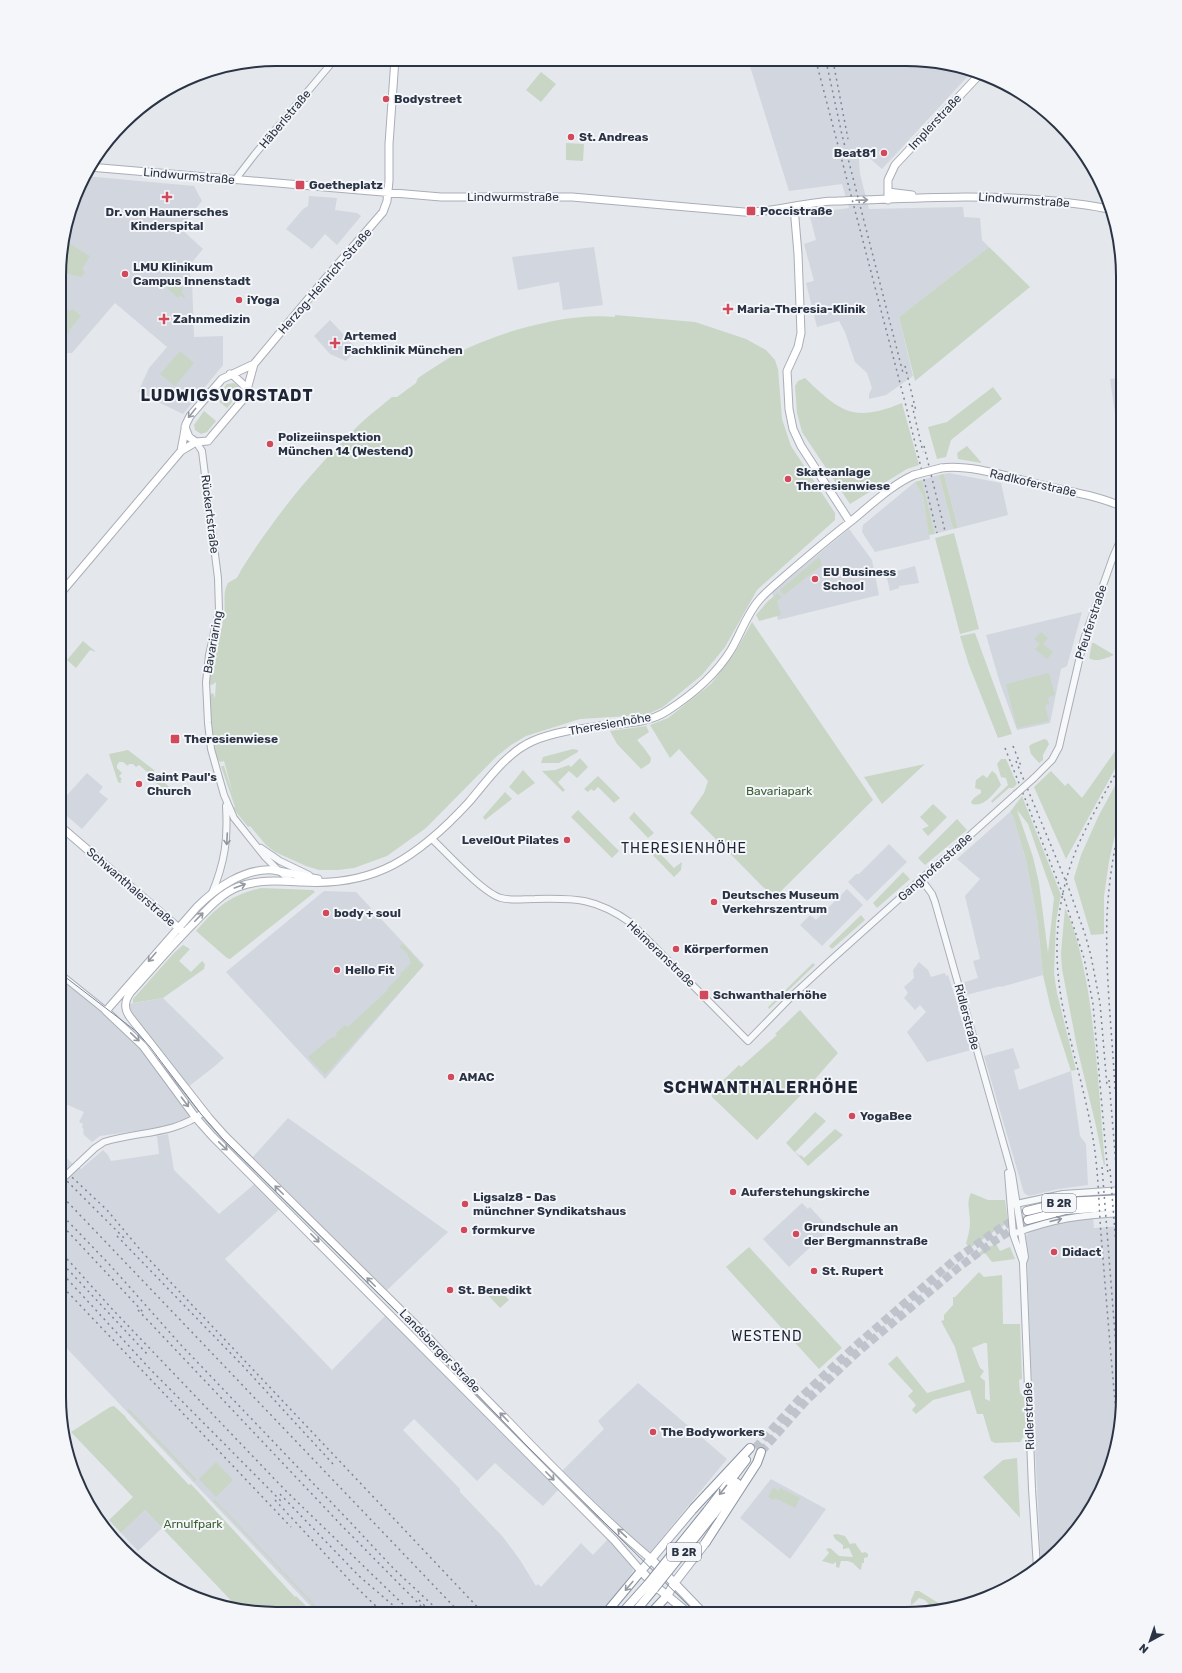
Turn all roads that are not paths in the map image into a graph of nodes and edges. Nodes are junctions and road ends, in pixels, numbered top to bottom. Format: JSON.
{"nodes":[{"id":1,"x":329,"y":66,"type":"edge"},
{"id":2,"x":395,"y":66,"type":"edge"},
{"id":3,"x":976,"y":78,"type":"edge"},
{"id":4,"x":96,"y":168,"type":"edge"},
{"id":5,"x":235,"y":180,"type":"junction"},
{"id":6,"x":388,"y":193,"type":"junction"},
{"id":7,"x":888,"y":194,"type":"junction"},
{"id":8,"x":794,"y":207,"type":"junction"},
{"id":9,"x":1105,"y":209,"type":"edge"},
{"id":10,"x":254,"y":364,"type":"junction"},
{"id":11,"x":230,"y":374,"type":"junction"},
{"id":12,"x":248,"y":390,"type":"junction"},
{"id":13,"x":185,"y":427,"type":"junction"},
{"id":14,"x":208,"y":441,"type":"junction"},
{"id":15,"x":196,"y":442,"type":"junction"},
{"id":16,"x":181,"y":450,"type":"junction"},
{"id":17,"x":202,"y":451,"type":"junction"},
{"id":18,"x":1116,"y":504,"type":"edge"},
{"id":19,"x":850,"y":522,"type":"junction"},
{"id":20,"x":1116,"y":549,"type":"edge"},
{"id":21,"x":218,"y":578,"type":"joint"},
{"id":22,"x":66,"y":587,"type":"edge"},
{"id":23,"x":1077,"y":667,"type":"joint"},
{"id":24,"x":226,"y":800,"type":"junction"},
{"id":25,"x":66,"y":831,"type":"edge"},
{"id":26,"x":432,"y":839,"type":"junction"},
{"id":27,"x":251,"y":840,"type":"junction"},
{"id":28,"x":280,"y":861,"type":"junction"},
{"id":29,"x":279,"y":871,"type":"junction"},
{"id":30,"x":921,"y":879,"type":"junction"},
{"id":31,"x":321,"y":880,"type":"junction"},
{"id":32,"x":269,"y":881,"type":"junction"},
{"id":33,"x":336,"y":881,"type":"junction"},
{"id":34,"x":293,"y":882,"type":"junction"},
{"id":35,"x":212,"y":893,"type":"junction"},
{"id":36,"x":181,"y":931,"type":"junction"},
{"id":37,"x":66,"y":979,"type":"edge"},
{"id":38,"x":107,"y":1010,"type":"junction"},
{"id":39,"x":748,"y":1041,"type":"joint"},
{"id":40,"x":204,"y":1112,"type":"junction"},
{"id":41,"x":196,"y":1118,"type":"junction"},
{"id":42,"x":66,"y":1175,"type":"edge"},
{"id":43,"x":1116,"y":1198,"type":"edge"},
{"id":44,"x":1116,"y":1198,"type":"edge"},
{"id":45,"x":1116,"y":1199,"type":"edge"},
{"id":46,"x":1014,"y":1205,"type":"junction"},
{"id":47,"x":1027,"y":1211,"type":"tunnel mouth"},
{"id":48,"x":1116,"y":1214,"type":"edge"},
{"id":49,"x":1028,"y":1220,"type":"tunnel mouth"},
{"id":50,"x":1021,"y":1231,"type":"junction"},
{"id":51,"x":1013,"y":1234,"type":"junction"},
{"id":52,"x":1023,"y":1263,"type":"junction"},
{"id":53,"x":755,"y":1450,"type":"junction"},
{"id":54,"x":710,"y":1513,"type":"junction"},
{"id":55,"x":651,"y":1559,"type":"junction"},
{"id":56,"x":1037,"y":1562,"type":"edge"},
{"id":57,"x":641,"y":1571,"type":"junction"},
{"id":58,"x":675,"y":1582,"type":"junction"},
{"id":59,"x":667,"y":1596,"type":"junction"},
{"id":60,"x":611,"y":1607,"type":"edge"},
{"id":61,"x":627,"y":1607,"type":"edge"},
{"id":62,"x":639,"y":1607,"type":"edge"},
{"id":63,"x":657,"y":1607,"type":"edge"},
{"id":64,"x":681,"y":1607,"type":"edge"},
{"id":65,"x":698,"y":1607,"type":"edge"}],
"edges":[{"from":1,"to":5,"type":"street","name":"Häberlstraße"},
{"from":2,"to":6,"type":"main road","name":"Herzog-Heinrich-Straße"},
{"from":3,"to":7,"type":"main road","name":"Implerstraße"},
{"from":4,"to":5,"type":"main road","name":"Lindwurmstraße"},
{"from":5,"to":6,"type":"main road","name":"Lindwurmstraße"},
{"from":6,"to":8,"type":"main road","name":"Lindwurmstraße"},
{"from":6,"to":10,"type":"main road","name":"Herzog-Heinrich-Straße"},
{"from":8,"to":7,"type":"main road","name":"Lindwurmstraße","one_way":true},
{"from":7,"to":9,"type":"main road","name":"Lindwurmstraße"},
{"from":8,"to":19,"type":"main road"},
{"from":10,"to":11,"type":"main road"},
{"from":10,"to":12,"type":"main road"},
{"from":11,"to":12,"type":"main road"},
{"from":11,"to":13,"type":"main road","one_way":true},
{"from":12,"to":14,"type":"main road"},
{"from":13,"to":15,"type":"main road"},
{"from":13,"to":16,"type":"main road"},
{"from":14,"to":15,"type":"main road"},
{"from":14,"to":17,"type":"street"},
{"from":15,"to":16,"type":"main road"},
{"from":15,"to":17,"type":"street","name":"Rückertstraße"},
{"from":16,"to":22,"type":"main road"},
{"from":17,"to":21,"type":"street","name":"Rückertstraße"},
{"from":18,"to":19,"type":"main road","name":"Radlkoferstraße","bridge":true},
{"from":19,"to":26,"type":"main road","name":"Theresienhöhe"},
{"from":20,"to":23,"type":"street","name":"Pfeuferstraße"},
{"from":21,"to":24,"type":"street","name":"Bavariaring"},
{"from":23,"to":30,"type":"street","name":"Ganghoferstraße","bridge":true},
{"from":24,"to":27,"type":"street","name":"Bavariaring"},
{"from":24,"to":35,"type":"street","name":"Bavariaring","one_way":true},
{"from":25,"to":36,"type":"main road","name":"Schwanthalerstraße"},
{"from":26,"to":33,"type":"main road","name":"Theresienhöhe"},
{"from":26,"to":39,"type":"street","name":"Heimeranstraße"},
{"from":27,"to":28,"type":"street","name":"Bavariaring"},
{"from":27,"to":29,"type":"street","name":"Bavariaring"},
{"from":28,"to":29,"type":"street"},
{"from":28,"to":31,"type":"street","name":"Bavariaring"},
{"from":29,"to":31,"type":"main road","name":"Theresienhöhe"},
{"from":29,"to":32,"type":"street"},
{"from":29,"to":34,"type":"street"},
{"from":29,"to":35,"type":"main road","name":"Theresienhöhe"},
{"from":30,"to":39,"type":"street","name":"Ganghoferstraße"},
{"from":30,"to":46,"type":"street","name":"Ridlerstraße"},
{"from":31,"to":33,"type":"main road","name":"Theresienhöhe"},
{"from":32,"to":34,"type":"main road","name":"Theresienhöhe"},
{"from":36,"to":32,"type":"main road","name":"Theresienhöhe","one_way":true},
{"from":33,"to":34,"type":"main road","name":"Theresienhöhe"},
{"from":35,"to":36,"type":"main road","name":"Bavariaring"},
{"from":36,"to":38,"type":"main road","one_way":true},
{"from":36,"to":40,"type":"main road","name":"Landsberger Straße"},
{"from":37,"to":38,"type":"street"},
{"from":38,"to":41,"type":"main road","name":"Landsberger Straße","one_way":true},
{"from":40,"to":41,"type":"street"},
{"from":55,"to":40,"type":"main road","name":"Landsberger Straße","one_way":true},
{"from":41,"to":42,"type":"street","bridge":true},
{"from":41,"to":57,"type":"main road","name":"Landsberger Straße","one_way":true},
{"from":43,"to":46,"type":"street"},
{"from":44,"to":47,"type":"main road","number":"B 2R"},
{"from":45,"to":49,"type":"main road","number":"B 2R"},
{"from":46,"to":50,"type":"street","name":"Ridlerstraße"},
{"from":46,"to":51,"type":"street","name":"Ridlerstraße"},
{"from":50,"to":48,"type":"street","one_way":true},
{"from":50,"to":51,"type":"street"},
{"from":50,"to":52,"type":"street","name":"Ridlerstraße"},
{"from":51,"to":52,"type":"street","name":"Ridlerstraße"},
{"from":52,"to":56,"type":"street","name":"Ridlerstraße"},
{"from":53,"to":54,"type":"main road","number":"B 2R"},
{"from":53,"to":55,"type":"main road"},
{"from":53,"to":58,"type":"main road"},
{"from":54,"to":61,"type":"main road","number":"B 2R","bridge":true},
{"from":54,"to":62,"type":"main road","number":"B 2R","bridge":true},
{"from":55,"to":57,"type":"main road"},
{"from":55,"to":58,"type":"main road","name":"Landsberger Straße"},
{"from":57,"to":59,"type":"main road","name":"Landsberger Straße"},
{"from":57,"to":60,"type":"main road","one_way":true},
{"from":58,"to":59,"type":"main road"},
{"from":58,"to":65,"type":"main road","name":"Landsberger Straße"},
{"from":59,"to":63,"type":"main road"},
{"from":59,"to":64,"type":"main road","name":"Landsberger Straße"}]}
